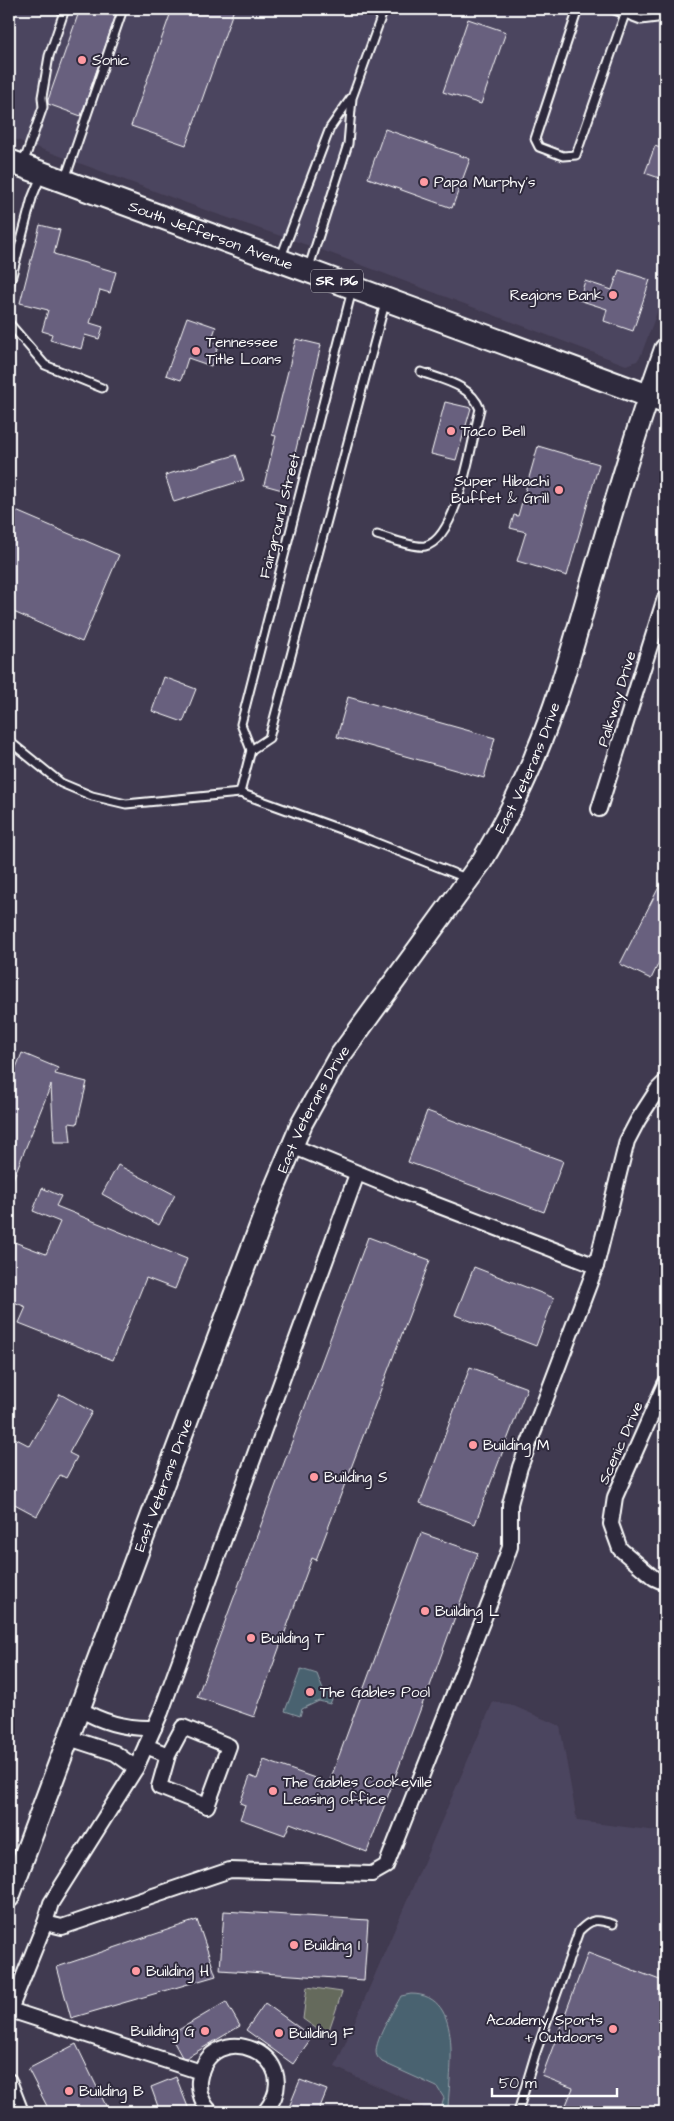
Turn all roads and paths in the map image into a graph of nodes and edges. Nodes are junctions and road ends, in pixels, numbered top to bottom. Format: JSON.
{"nodes":[{"id":1,"x":65,"y":9,"type":"edge"},
{"id":2,"x":123,"y":9,"type":"edge"},
{"id":3,"x":384,"y":9,"type":"edge"},
{"id":4,"x":578,"y":9,"type":"edge"},
{"id":5,"x":612,"y":9,"type":"edge"},
{"id":6,"x":625,"y":14,"type":"junction"},
{"id":7,"x":665,"y":17,"type":"edge"},
{"id":8,"x":352,"y":98,"type":"junction"},
{"id":9,"x":24,"y":167,"type":"edge"},
{"id":10,"x":64,"y":181,"type":"junction"},
{"id":11,"x":279,"y":260,"type":"junction"},
{"id":12,"x":308,"y":270,"type":"junction"},
{"id":13,"x":9,"y":287,"type":"edge"},
{"id":14,"x":352,"y":287,"type":"junction"},
{"id":15,"x":386,"y":300,"type":"junction"},
{"id":16,"x":9,"y":323,"type":"edge"},
{"id":17,"x":665,"y":349,"type":"edge"},
{"id":18,"x":421,"y":372,"type":"dead end"},
{"id":19,"x":102,"y":388,"type":"dead end"},
{"id":20,"x":657,"y":399,"type":"edge"},
{"id":21,"x":377,"y":535,"type":"dead end"},
{"id":22,"x":665,"y":598,"type":"edge"},
{"id":23,"x":9,"y":740,"type":"edge"},
{"id":24,"x":251,"y":750,"type":"junction"},
{"id":25,"x":240,"y":793,"type":"junction"},
{"id":26,"x":599,"y":810,"type":"dead end"},
{"id":27,"x":469,"y":880,"type":"junction"},
{"id":28,"x":665,"y":1082,"type":"edge"},
{"id":29,"x":292,"y":1146,"type":"junction"},
{"id":30,"x":357,"y":1174,"type":"junction"},
{"id":31,"x":596,"y":1266,"type":"junction"},
{"id":32,"x":665,"y":1384,"type":"edge"},
{"id":33,"x":665,"y":1583,"type":"edge"},
{"id":34,"x":80,"y":1709,"type":"junction"},
{"id":35,"x":154,"y":1728,"type":"junction"},
{"id":36,"x":69,"y":1738,"type":"junction"},
{"id":37,"x":146,"y":1746,"type":"junction"},
{"id":38,"x":168,"y":1755,"type":"junction"},
{"id":39,"x":136,"y":1768,"type":"junction"},
{"id":40,"x":9,"y":1898,"type":"edge"},
{"id":41,"x":45,"y":1922,"type":"junction"},
{"id":42,"x":613,"y":1924,"type":"dead end"},
{"id":43,"x":10,"y":2014,"type":"edge"},
{"id":44,"x":201,"y":2072,"type":"junction"},
{"id":45,"x":9,"y":2081,"type":"edge"},
{"id":46,"x":21,"y":2112,"type":"edge"},
{"id":47,"x":211,"y":2112,"type":"edge"},
{"id":48,"x":265,"y":2112,"type":"edge"},
{"id":49,"x":518,"y":2112,"type":"edge"}],
"edges":[{"from":1,"to":9,"type":"lane"},
{"from":2,"to":10,"type":"lane"},
{"from":3,"to":8,"type":"lane"},
{"from":4,"to":6,"type":"lane"},
{"from":5,"to":6,"type":"lane"},
{"from":6,"to":7,"type":"lane"},
{"from":8,"to":11,"type":"lane"},
{"from":8,"to":12,"type":"lane"},
{"from":9,"to":10,"type":"main road","name":"South Jefferson Avenue","number":"SR 136"},
{"from":9,"to":13,"type":"lane"},
{"from":10,"to":11,"type":"main road","name":"South Jefferson Avenue","number":"SR 136"},
{"from":11,"to":12,"type":"main road","name":"South Jefferson Avenue","number":"SR 136"},
{"from":12,"to":14,"type":"main road","name":"South Jefferson Avenue","number":"SR 136"},
{"from":14,"to":15,"type":"main road","name":"South Jefferson Avenue","number":"SR 136"},
{"from":14,"to":24,"type":"lane","name":"Fairground Street"},
{"from":15,"to":20,"type":"main road","name":"South Jefferson Avenue","number":"SR 136"},
{"from":15,"to":24,"type":"lane"},
{"from":16,"to":19,"type":"lane"},
{"from":17,"to":20,"type":"street","name":"East Veterans Drive"},
{"from":18,"to":21,"type":"lane"},
{"from":20,"to":27,"type":"street","name":"East Veterans Drive"},
{"from":22,"to":26,"type":"street","name":"Palkway Drive"},
{"from":23,"to":25,"type":"lane"},
{"from":24,"to":25,"type":"lane"},
{"from":25,"to":27,"type":"lane"},
{"from":27,"to":29,"type":"street","name":"East Veterans Drive"},
{"from":28,"to":31,"type":"street"},
{"from":29,"to":30,"type":"street"},
{"from":29,"to":34,"type":"street","name":"East Veterans Drive"},
{"from":30,"to":31,"type":"street"},
{"from":30,"to":35,"type":"street"},
{"from":31,"to":41,"type":"street"},
{"from":32,"to":33,"type":"street","name":"Scenic Drive"},
{"from":34,"to":35,"type":"street"},
{"from":34,"to":36,"type":"street","name":"East Veterans Drive"},
{"from":35,"to":37,"type":"street"},
{"from":36,"to":39,"type":"street"},
{"from":36,"to":40,"type":"street","name":"East Veterans Drive"},
{"from":37,"to":38,"type":"street"},
{"from":37,"to":39,"type":"street"},
{"from":38,"to":38,"type":"street"},
{"from":39,"to":41,"type":"street"},
{"from":41,"to":43,"type":"street"},
{"from":42,"to":49,"type":"lane"},
{"from":43,"to":44,"type":"street"},
{"from":44,"to":47,"type":"street"},
{"from":44,"to":48,"type":"street"},
{"from":45,"to":46,"type":"street"}]}
